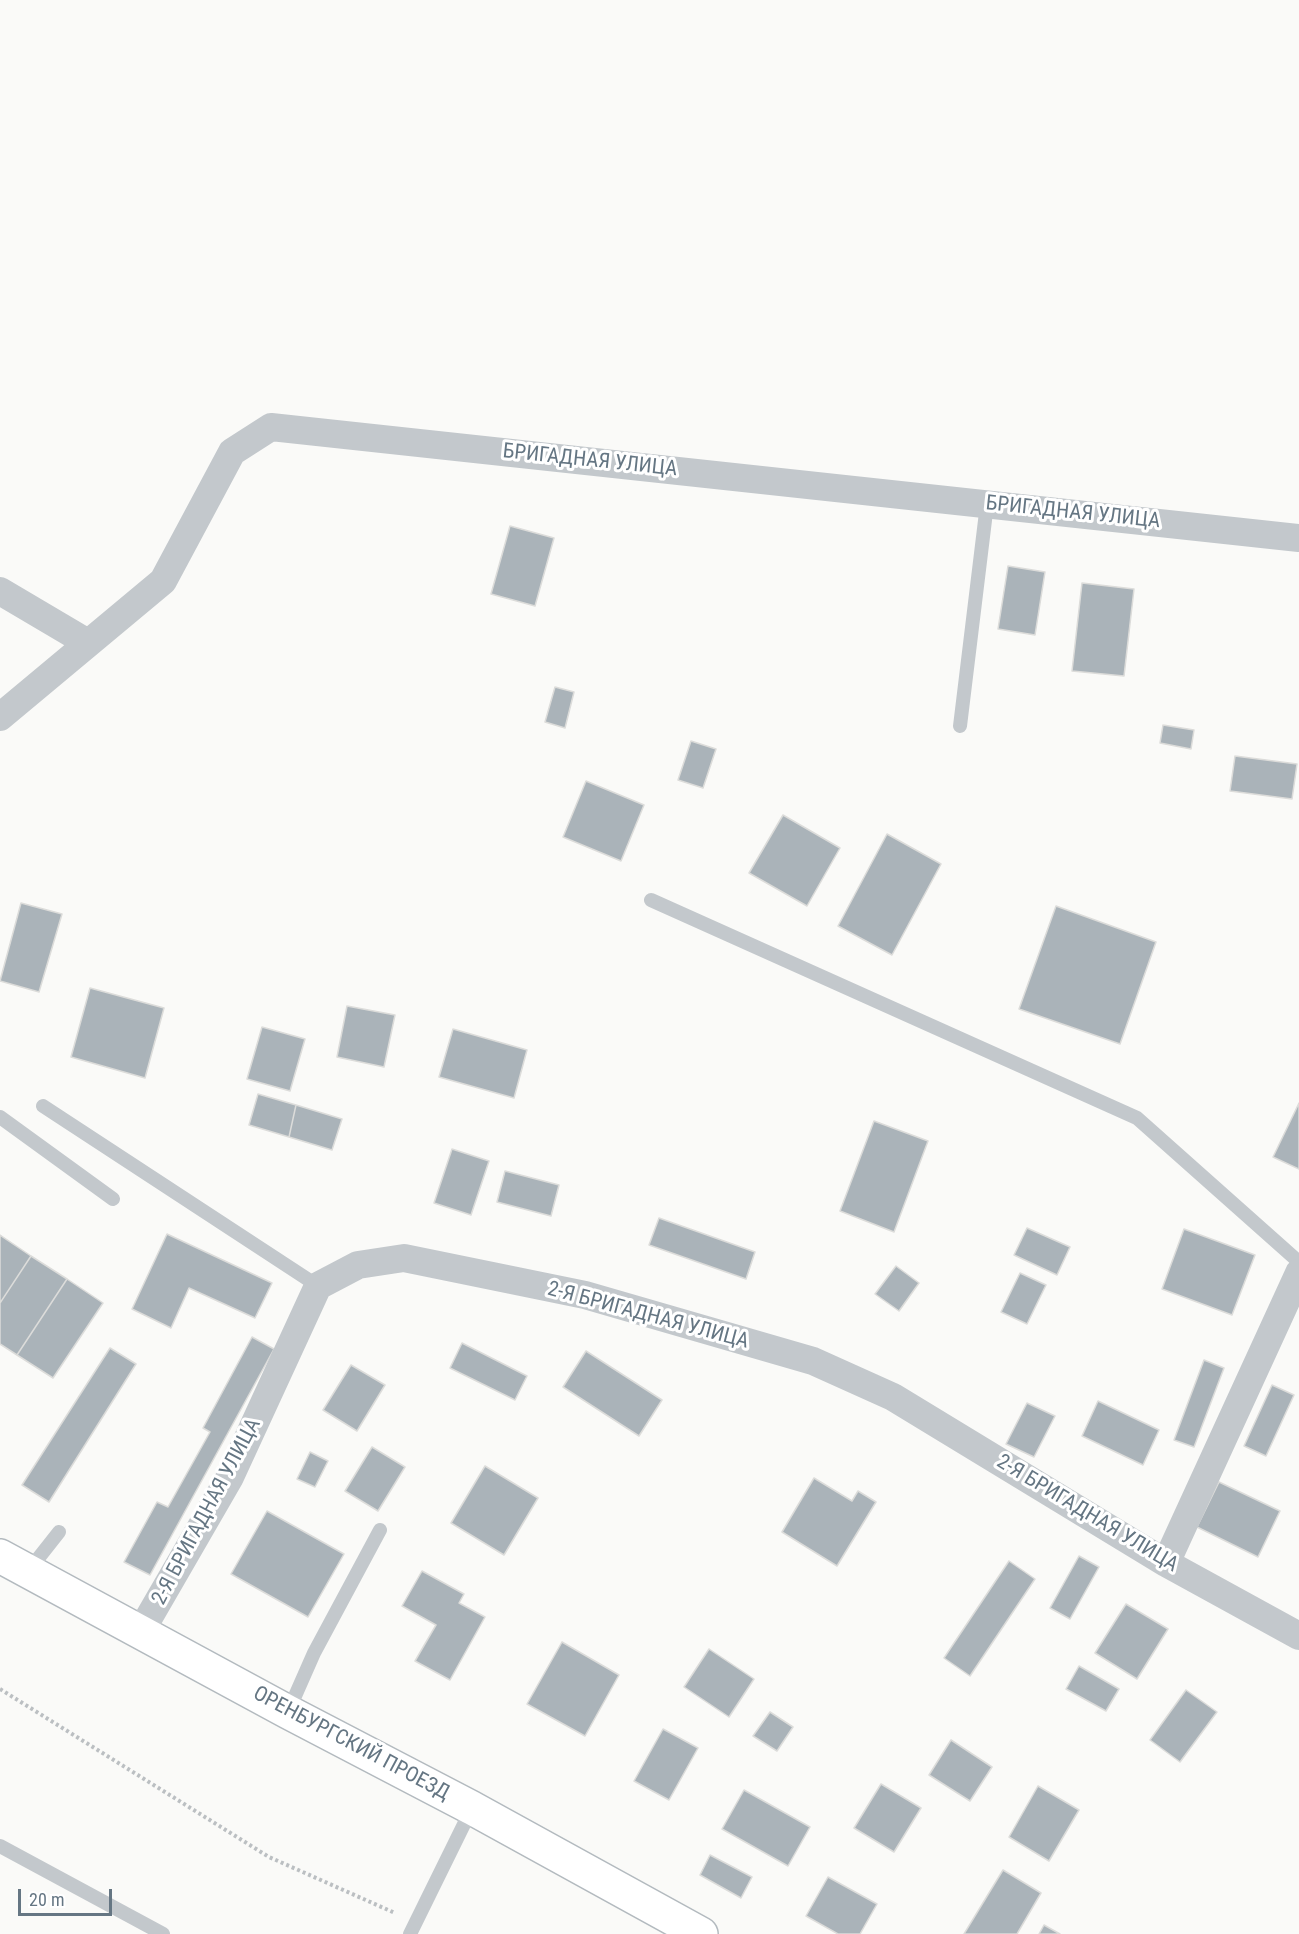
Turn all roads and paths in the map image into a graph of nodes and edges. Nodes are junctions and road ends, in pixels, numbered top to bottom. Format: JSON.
{"nodes":[{"id":1,"x":987,"y":504,"type":"junction"},
{"id":2,"x":1299,"y":538,"type":"edge"},
{"id":3,"x":0,"y":591,"type":"edge"},
{"id":4,"x":88,"y":643,"type":"junction"},
{"id":5,"x":0,"y":717,"type":"edge"},
{"id":6,"x":960,"y":726,"type":"dead end"},
{"id":7,"x":651,"y":900,"type":"dead end"},
{"id":8,"x":43,"y":1106,"type":"dead end"},
{"id":9,"x":0,"y":1117,"type":"edge"},
{"id":10,"x":114,"y":1199,"type":"dead end"},
{"id":11,"x":1299,"y":1262,"type":"edge"},
{"id":12,"x":1299,"y":1273,"type":"edge"},
{"id":13,"x":318,"y":1286,"type":"junction"},
{"id":14,"x":380,"y":1530,"type":"dead end"},
{"id":15,"x":59,"y":1532,"type":"dead end"},
{"id":16,"x":0,"y":1556,"type":"edge"},
{"id":17,"x":1166,"y":1563,"type":"junction"},
{"id":18,"x":29,"y":1570,"type":"junction"},
{"id":19,"x":141,"y":1631,"type":"junction"},
{"id":20,"x":1299,"y":1636,"type":"edge"},
{"id":21,"x":0,"y":1689,"type":"edge"},
{"id":22,"x":288,"y":1712,"type":"junction"},
{"id":23,"x":472,"y":1808,"type":"junction"},
{"id":24,"x":0,"y":1845,"type":"edge"},
{"id":25,"x":413,"y":1928,"type":"edge"},
{"id":26,"x":163,"y":1934,"type":"edge"},
{"id":27,"x":701,"y":1934,"type":"edge"}],
"edges":[{"from":1,"to":2,"type":"street","name":"БРИГАДНАЯ УЛИЦА"},
{"from":1,"to":4,"type":"street","name":"БРИГАДНАЯ УЛИЦА"},
{"from":1,"to":6,"type":"lane"},
{"from":3,"to":4,"type":"street"},
{"from":4,"to":5,"type":"street","name":"БРИГАДНАЯ УЛИЦА"},
{"from":7,"to":11,"type":"lane"},
{"from":8,"to":13,"type":"lane"},
{"from":9,"to":10,"type":"lane"},
{"from":12,"to":17,"type":"street"},
{"from":13,"to":17,"type":"street","name":"2-Я БРИГАДНАЯ УЛИЦА"},
{"from":13,"to":19,"type":"street","name":"2-Я БРИГАДНАЯ УЛИЦА"},
{"from":14,"to":22,"type":"lane"},
{"from":15,"to":18,"type":"lane"},
{"from":16,"to":18,"type":"main road","name":"ОРЕНБУРГСКИЙ ПРОЕЗД"},
{"from":17,"to":20,"type":"street","name":"2-Я БРИГАДНАЯ УЛИЦА"},
{"from":18,"to":19,"type":"main road","name":"ОРЕНБУРГСКИЙ ПРОЕЗД"},
{"from":19,"to":22,"type":"main road","name":"ОРЕНБУРГСКИЙ ПРОЕЗД"},
{"from":21,"to":25,"type":"path"},
{"from":22,"to":23,"type":"main road","name":"ОРЕНБУРГСКИЙ ПРОЕЗД"},
{"from":23,"to":25,"type":"lane"},
{"from":23,"to":27,"type":"main road","name":"ОРЕНБУРГСКИЙ ПРОЕЗД"},
{"from":24,"to":26,"type":"lane"}]}
